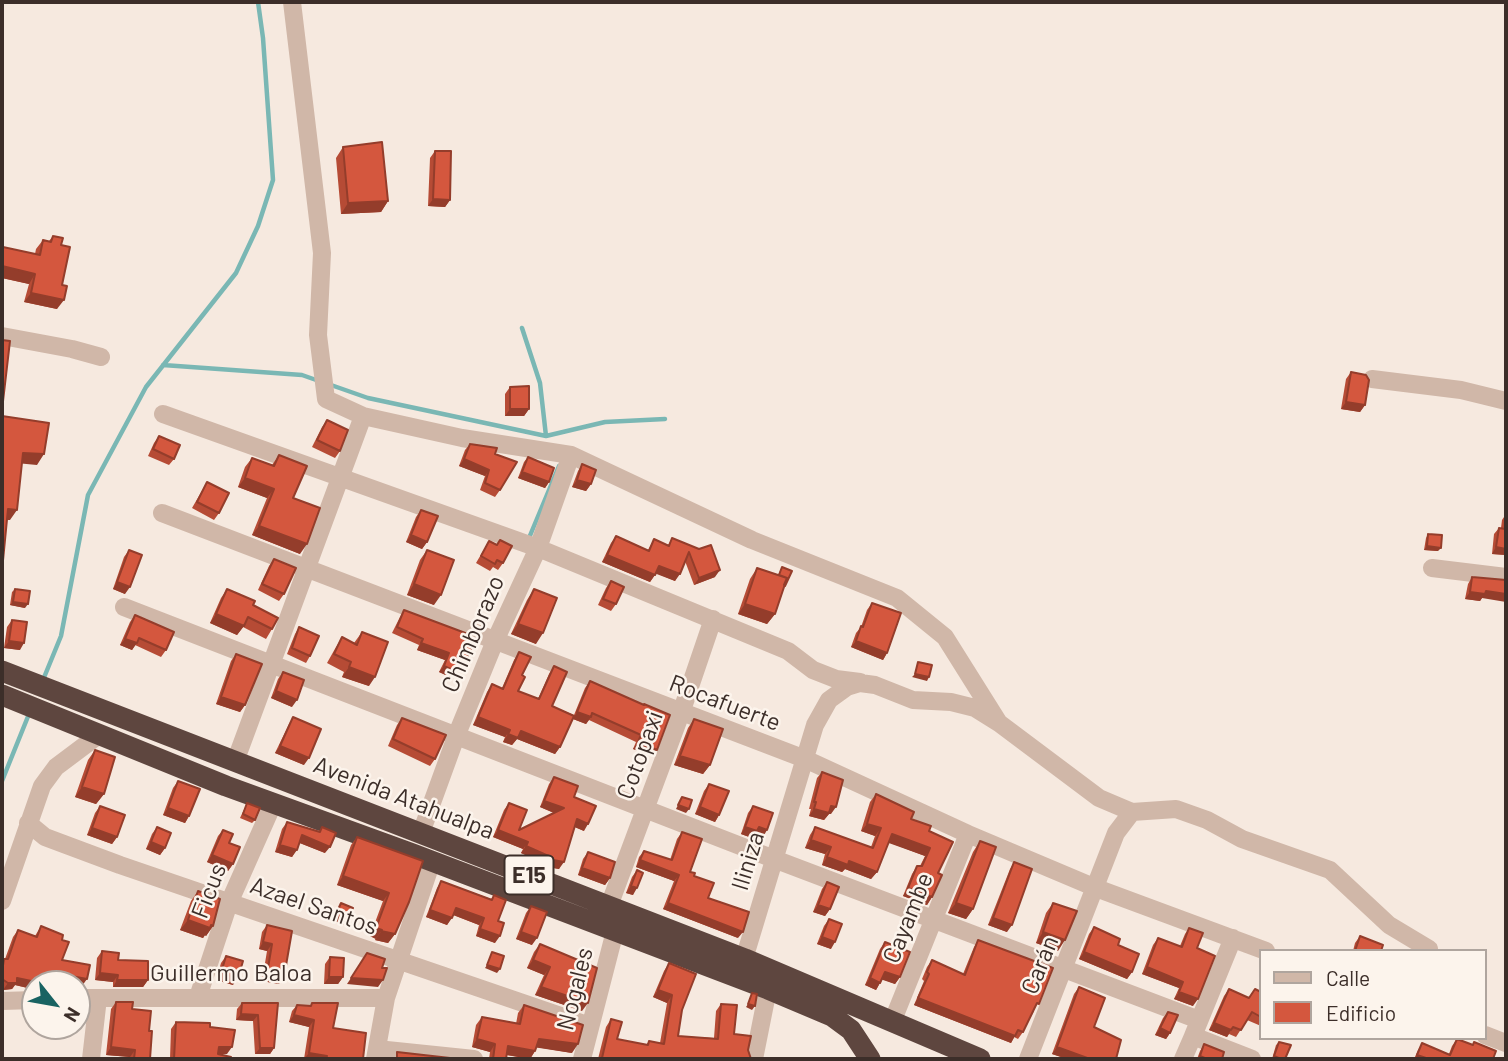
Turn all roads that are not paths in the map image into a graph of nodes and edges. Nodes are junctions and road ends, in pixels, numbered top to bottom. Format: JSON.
{"nodes":[{"id":1,"x":292,"y":2,"type":"edge"},
{"id":2,"x":2,"y":336,"type":"edge"},
{"id":3,"x":101,"y":357,"type":"dead end"},
{"id":4,"x":1372,"y":379,"type":"edge"},
{"id":5,"x":1506,"y":401,"type":"edge"},
{"id":6,"x":163,"y":414,"type":"dead end"},
{"id":7,"x":363,"y":416,"type":"junction"},
{"id":8,"x":571,"y":455,"type":"junction"},
{"id":9,"x":340,"y":477,"type":"junction"},
{"id":10,"x":162,"y":513,"type":"dead end"},
{"id":11,"x":538,"y":548,"type":"junction"},
{"id":12,"x":1432,"y":568,"type":"dead end"},
{"id":13,"x":306,"y":569,"type":"junction"},
{"id":14,"x":1506,"y":577,"type":"edge"},
{"id":15,"x":124,"y":607,"type":"dead end"},
{"id":16,"x":713,"y":619,"type":"junction"},
{"id":17,"x":495,"y":641,"type":"junction"},
{"id":18,"x":272,"y":663,"type":"junction"},
{"id":19,"x":2,"y":671,"type":"edge"},
{"id":20,"x":869,"y":683,"type":"junction"},
{"id":21,"x":6,"y":697,"type":"edge"},
{"id":22,"x":681,"y":713,"type":"junction"},
{"id":23,"x":999,"y":723,"type":"junction"},
{"id":24,"x":100,"y":734,"type":"junction"},
{"id":25,"x":457,"y":734,"type":"junction"},
{"id":26,"x":805,"y":759,"type":"junction"},
{"id":27,"x":235,"y":762,"type":"junction"},
{"id":28,"x":273,"y":804,"type":"junction"},
{"id":29,"x":647,"y":808,"type":"junction"},
{"id":30,"x":1132,"y":812,"type":"junction"},
{"id":31,"x":28,"y":822,"type":"junction"},
{"id":32,"x":421,"y":833,"type":"junction"},
{"id":33,"x":968,"y":834,"type":"junction"},
{"id":34,"x":774,"y":859,"type":"junction"},
{"id":35,"x":432,"y":861,"type":"junction"},
{"id":36,"x":1096,"y":888,"type":"junction"},
{"id":37,"x":2,"y":901,"type":"edge"},
{"id":38,"x":229,"y":903,"type":"junction"},
{"id":39,"x":609,"y":906,"type":"junction"},
{"id":40,"x":934,"y":919,"type":"junction"},
{"id":41,"x":615,"y":931,"type":"junction"},
{"id":42,"x":1233,"y":938,"type":"junction"},
{"id":43,"x":1261,"y":949,"type":"edge"},
{"id":44,"x":1429,"y":949,"type":"dead end"},
{"id":45,"x":397,"y":960,"type":"junction"},
{"id":46,"x":742,"y":968,"type":"junction"},
{"id":47,"x":1065,"y":968,"type":"junction"},
{"id":48,"x":768,"y":989,"type":"junction"},
{"id":49,"x":198,"y":997,"type":"junction"},
{"id":50,"x":91,"y":998,"type":"edge"},
{"id":51,"x":98,"y":998,"type":"junction"},
{"id":52,"x":386,"y":998,"type":"junction"},
{"id":53,"x":2,"y":1000,"type":"edge"},
{"id":54,"x":21,"y":1000,"type":"edge"},
{"id":55,"x":893,"y":1020,"type":"junction"},
{"id":56,"x":590,"y":1026,"type":"junction"},
{"id":57,"x":1196,"y":1028,"type":"junction"},
{"id":58,"x":1487,"y":1036,"type":"edge"},
{"id":59,"x":1506,"y":1043,"type":"edge"},
{"id":60,"x":376,"y":1054,"type":"edge"},
{"id":61,"x":91,"y":1059,"type":"edge"},
{"id":62,"x":474,"y":1059,"type":"edge"},
{"id":63,"x":582,"y":1059,"type":"edge"},
{"id":64,"x":754,"y":1059,"type":"edge"},
{"id":65,"x":870,"y":1059,"type":"edge"},
{"id":66,"x":979,"y":1059,"type":"edge"},
{"id":67,"x":1028,"y":1059,"type":"edge"},
{"id":68,"x":1183,"y":1059,"type":"edge"},
{"id":69,"x":1252,"y":1059,"type":"edge"}],
"edges":[{"from":1,"to":7,"type":"street"},
{"from":2,"to":3,"type":"street"},
{"from":4,"to":5,"type":"street"},
{"from":6,"to":9,"type":"street"},
{"from":7,"to":8,"type":"street"},
{"from":7,"to":9,"type":"street"},
{"from":8,"to":11,"type":"street","name":"Chimborazo"},
{"from":8,"to":23,"type":"street"},
{"from":9,"to":11,"type":"street"},
{"from":9,"to":13,"type":"street"},
{"from":10,"to":13,"type":"street","name":"Rocafuerte"},
{"from":11,"to":16,"type":"street"},
{"from":11,"to":17,"type":"street","name":"Chimborazo"},
{"from":12,"to":14,"type":"street"},
{"from":13,"to":17,"type":"street","name":"Rocafuerte"},
{"from":13,"to":18,"type":"street"},
{"from":15,"to":18,"type":"street"},
{"from":16,"to":20,"type":"street"},
{"from":16,"to":22,"type":"street","name":"Cotopaxi"},
{"from":17,"to":22,"type":"street","name":"Rocafuerte"},
{"from":17,"to":25,"type":"street","name":"Chimborazo"},
{"from":18,"to":25,"type":"street"},
{"from":18,"to":27,"type":"street"},
{"from":19,"to":27,"type":"highway","name":"Avenida Atahualpa","number":"E15"},
{"from":20,"to":23,"type":"street"},
{"from":20,"to":26,"type":"street","name":"Iliniza"},
{"from":21,"to":24,"type":"highway","name":"Avenida Atahualpa","number":"E15"},
{"from":22,"to":26,"type":"street","name":"Rocafuerte"},
{"from":22,"to":29,"type":"street","name":"Cotopaxi"},
{"from":23,"to":30,"type":"street"},
{"from":24,"to":28,"type":"highway","name":"Avenida Atahualpa","number":"E15"},
{"from":24,"to":31,"type":"street"},
{"from":25,"to":29,"type":"street"},
{"from":25,"to":32,"type":"street","name":"Chimborazo"},
{"from":26,"to":33,"type":"street","name":"Rocafuerte"},
{"from":26,"to":34,"type":"street","name":"Iliniza"},
{"from":27,"to":32,"type":"highway","name":"Avenida Atahualpa","number":"E15"},
{"from":28,"to":35,"type":"highway","name":"Avenida Atahualpa","number":"E15"},
{"from":28,"to":38,"type":"street","name":"Ficus"},
{"from":29,"to":34,"type":"street"},
{"from":29,"to":39,"type":"street","name":"Cotopaxi"},
{"from":30,"to":36,"type":"street","name":"Carán"},
{"from":30,"to":44,"type":"street"},
{"from":31,"to":37,"type":"street"},
{"from":31,"to":38,"type":"street","name":"Azael Santos"},
{"from":32,"to":39,"type":"highway","name":"Avenida Atahualpa","number":"E15"},
{"from":33,"to":36,"type":"street","name":"Rocafuerte"},
{"from":33,"to":40,"type":"street","name":"Cayambe"},
{"from":34,"to":40,"type":"street"},
{"from":34,"to":46,"type":"street","name":"Iliniza"},
{"from":35,"to":41,"type":"highway","name":"Avenida Atahualpa","number":"E15"},
{"from":35,"to":45,"type":"street"},
{"from":36,"to":42,"type":"street","name":"Rocafuerte"},
{"from":36,"to":47,"type":"street","name":"Carán"},
{"from":38,"to":45,"type":"street","name":"Azael Santos"},
{"from":38,"to":49,"type":"street","name":"Ficus"},
{"from":39,"to":46,"type":"highway","name":"Avenida Atahualpa","number":"E15"},
{"from":40,"to":47,"type":"street"},
{"from":40,"to":55,"type":"street","name":"Cayambe"},
{"from":41,"to":46,"type":"highway","name":"Avenida Atahualpa","number":"E15"},
{"from":41,"to":56,"type":"street","name":"Nogales"},
{"from":42,"to":43,"type":"street","name":"Rocafuerte"},
{"from":42,"to":57,"type":"street"},
{"from":45,"to":52,"type":"street"},
{"from":45,"to":56,"type":"street","name":"Azael Santos"},
{"from":46,"to":48,"type":"highway","name":"Avenida Atahualpa","number":"E15"},
{"from":46,"to":55,"type":"highway","name":"Avenida Atahualpa","number":"E15"},
{"from":47,"to":57,"type":"street"},
{"from":47,"to":67,"type":"street","name":"Carán"},
{"from":48,"to":64,"type":"street"},
{"from":48,"to":65,"type":"highway","name":"Avenida Atahualpa","number":"E15"},
{"from":49,"to":51,"type":"street","name":"Guillermo Baloa"},
{"from":49,"to":52,"type":"street","name":"Guillermo Baloa"},
{"from":50,"to":51,"type":"street","name":"Guillermo Baloa"},
{"from":51,"to":61,"type":"street"},
{"from":52,"to":60,"type":"street"},
{"from":53,"to":54,"type":"street"},
{"from":55,"to":66,"type":"highway","name":"Avenida Atahualpa","number":"E15"},
{"from":56,"to":63,"type":"street","name":"Nogales"},
{"from":57,"to":68,"type":"street"},
{"from":57,"to":69,"type":"street"},
{"from":58,"to":59,"type":"street"},
{"from":60,"to":62,"type":"street"}]}
